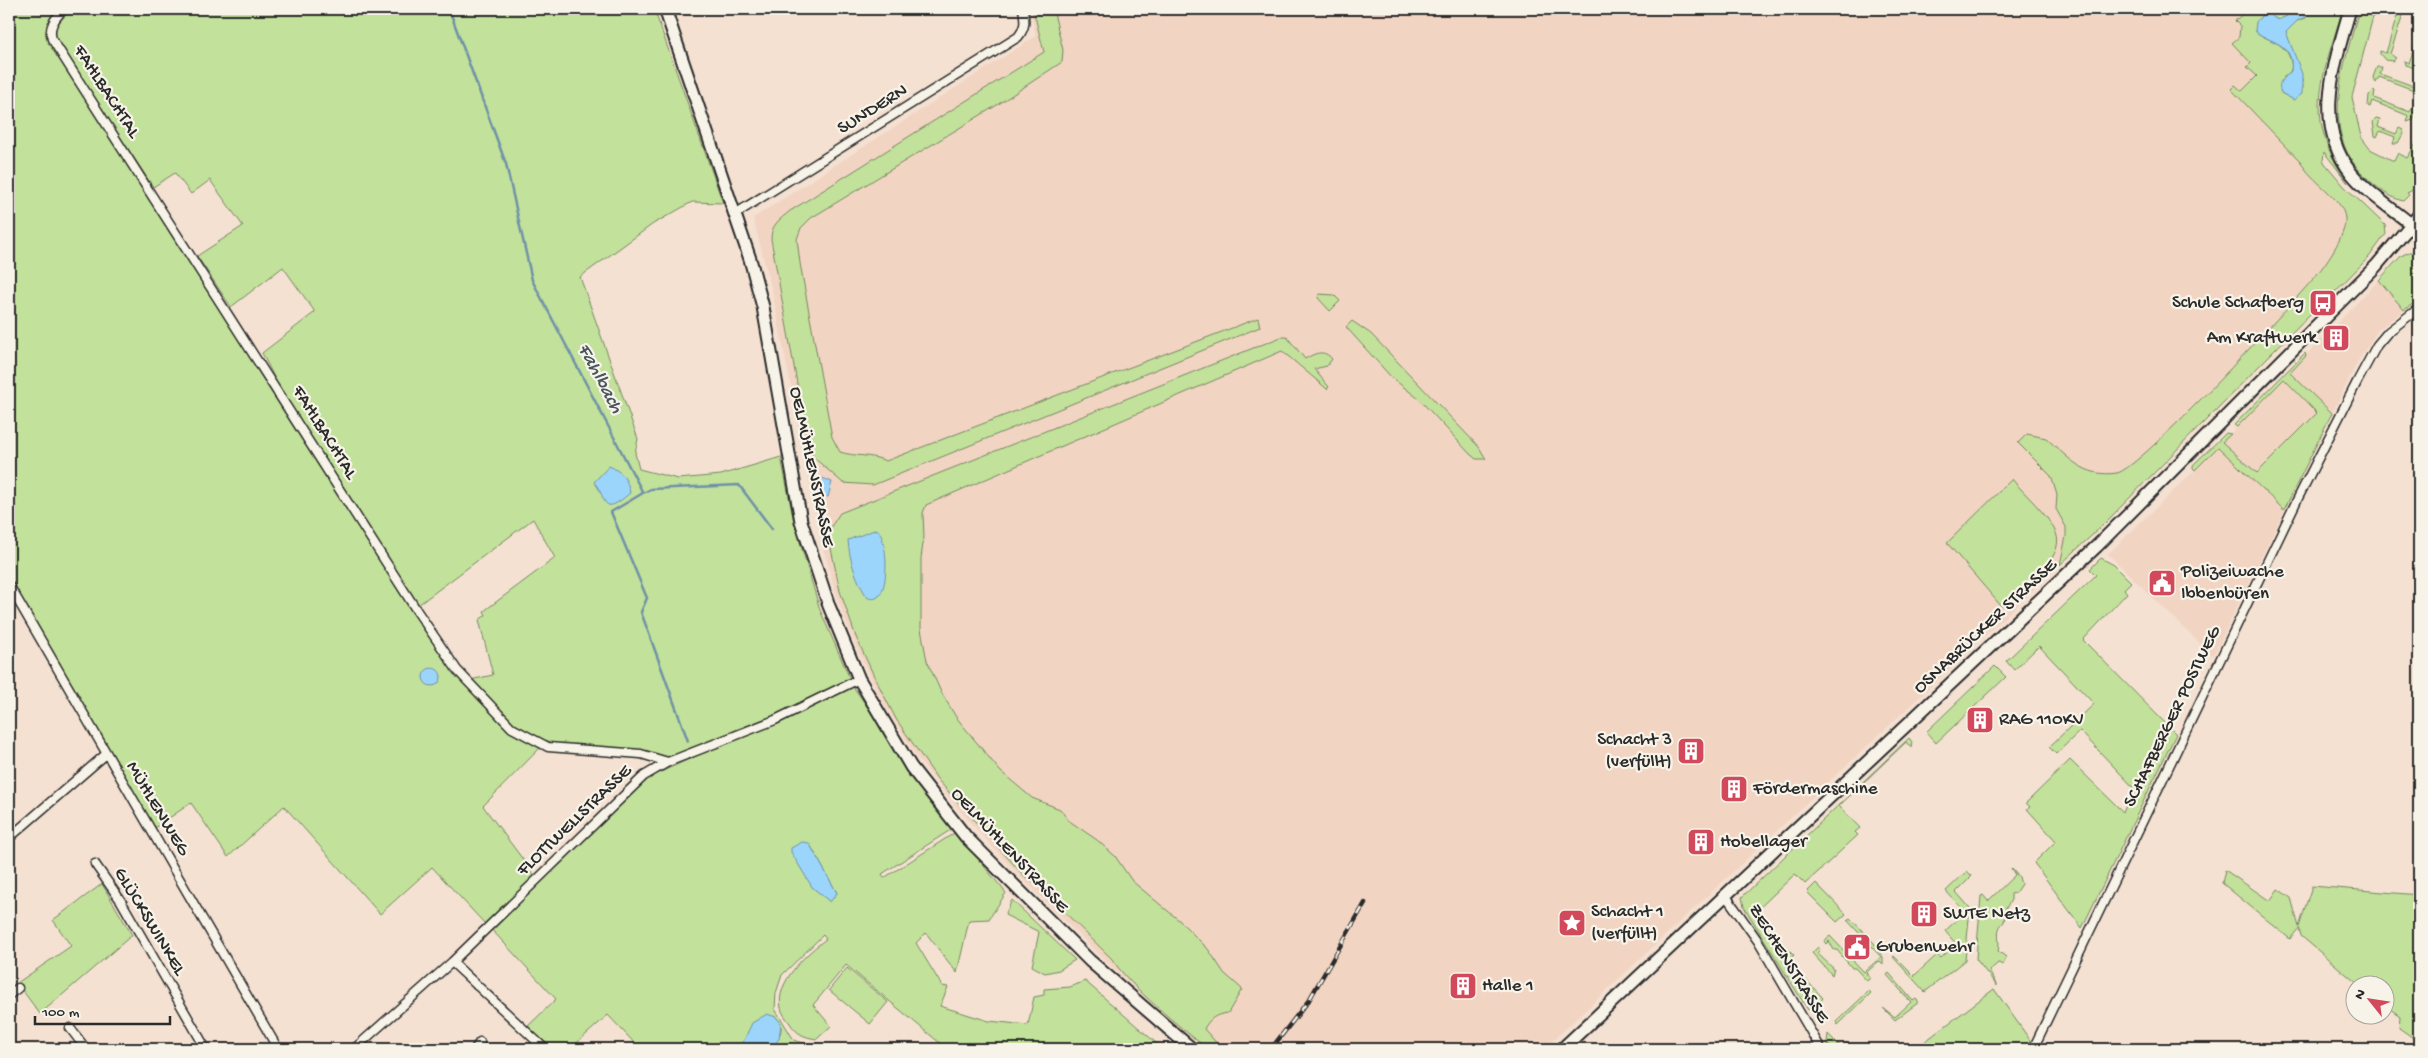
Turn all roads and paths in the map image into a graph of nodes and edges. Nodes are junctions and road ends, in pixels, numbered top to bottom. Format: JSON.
{"nodes":[{"id":1,"x":64,"y":9,"type":"edge"},
{"id":2,"x":665,"y":9,"type":"edge"},
{"id":3,"x":1022,"y":9,"type":"edge"},
{"id":4,"x":2350,"y":9,"type":"edge"},
{"id":5,"x":735,"y":214,"type":"junction"},
{"id":6,"x":2417,"y":224,"type":"edge"},
{"id":7,"x":2419,"y":308,"type":"edge"},
{"id":8,"x":9,"y":585,"type":"edge"},
{"id":9,"x":859,"y":678,"type":"junction"},
{"id":10,"x":106,"y":755,"type":"junction"},
{"id":11,"x":668,"y":762,"type":"junction"},
{"id":12,"x":9,"y":838,"type":"edge"},
{"id":13,"x":95,"y":864,"type":"dead end"},
{"id":14,"x":1726,"y":896,"type":"junction"},
{"id":15,"x":452,"y":962,"type":"junction"},
{"id":16,"x":18,"y":988,"type":"dead end"},
{"id":17,"x":9,"y":995,"type":"edge"},
{"id":18,"x":70,"y":1028,"type":"dead end"},
{"id":19,"x":480,"y":1042,"type":"dead end"},
{"id":20,"x":86,"y":1049,"type":"edge"},
{"id":21,"x":206,"y":1049,"type":"edge"},
{"id":22,"x":278,"y":1049,"type":"edge"},
{"id":23,"x":354,"y":1049,"type":"edge"},
{"id":24,"x":474,"y":1049,"type":"edge"},
{"id":25,"x":545,"y":1049,"type":"edge"},
{"id":26,"x":1192,"y":1049,"type":"edge"},
{"id":27,"x":1562,"y":1049,"type":"edge"},
{"id":28,"x":1821,"y":1049,"type":"edge"},
{"id":29,"x":2033,"y":1049,"type":"edge"}],
"edges":[{"from":1,"to":11,"type":"street","name":"FAHLBACHTAL"},
{"from":2,"to":5,"type":"street","name":"OELMÜHLENSTRASSE"},
{"from":3,"to":5,"type":"street","name":"SUNDERN"},
{"from":4,"to":6,"type":"street"},
{"from":5,"to":9,"type":"street","name":"OELMÜHLENSTRASSE"},
{"from":6,"to":14,"type":"street","name":"OSNABRÜCKER STRASSE"},
{"from":7,"to":29,"type":"street","name":"SCHAFBERGER POSTWEG"},
{"from":8,"to":10,"type":"street","name":"MÜHLENWEG"},
{"from":9,"to":11,"type":"street","name":"FLOTTWELLSTRASSE"},
{"from":9,"to":26,"type":"street","name":"OELMÜHLENSTRASSE"},
{"from":10,"to":12,"type":"street"},
{"from":10,"to":22,"type":"street","name":"MÜHLENWEG"},
{"from":11,"to":15,"type":"street","name":"FLOTTWELLSTRASSE"},
{"from":13,"to":21,"type":"street","name":"GLÜCKSWINKEL"},
{"from":14,"to":27,"type":"street","name":"OSNABRÜCKER STRASSE"},
{"from":14,"to":28,"type":"street","name":"ZECHENSTRASSE"},
{"from":15,"to":23,"type":"street","name":"FLOTTWELLSTRASSE"},
{"from":15,"to":25,"type":"street"},
{"from":16,"to":17,"type":"street"},
{"from":18,"to":20,"type":"street"},
{"from":19,"to":24,"type":"street"}]}
